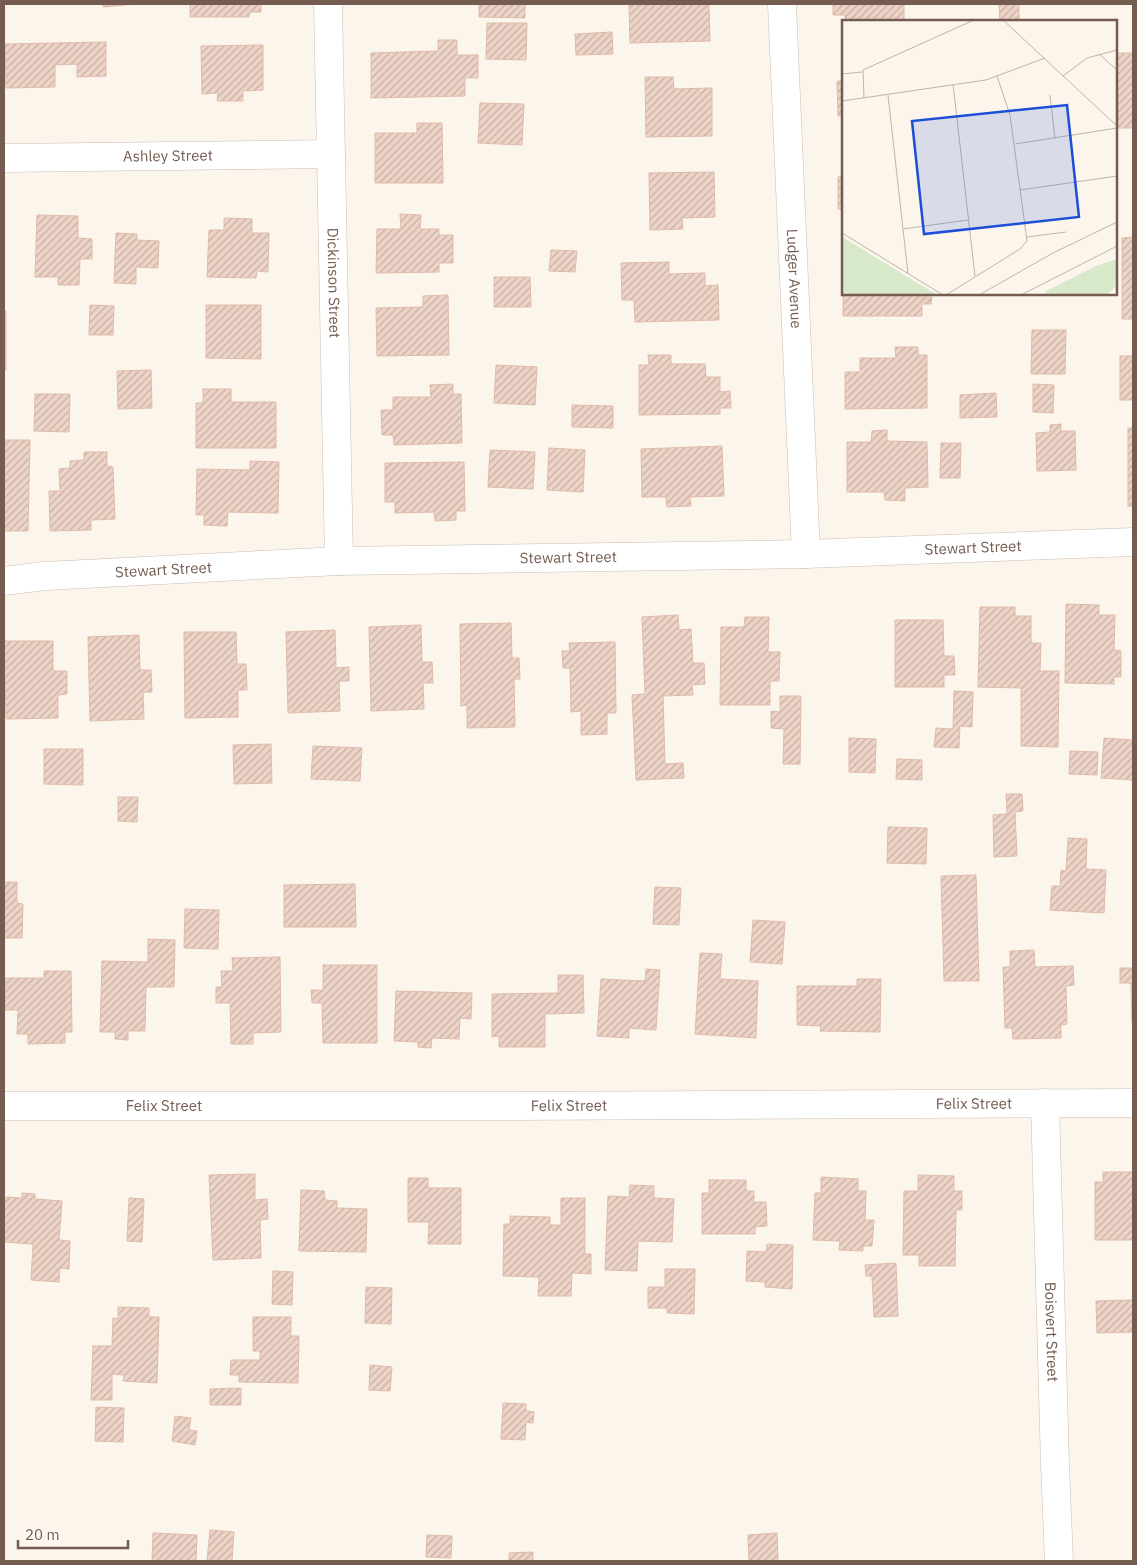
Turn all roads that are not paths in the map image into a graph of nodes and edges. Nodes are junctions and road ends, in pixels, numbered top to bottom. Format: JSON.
{"nodes":[{"id":1,"x":328,"y":4,"type":"edge"},
{"id":2,"x":782,"y":4,"type":"edge"},
{"id":3,"x":332,"y":154,"type":"junction"},
{"id":4,"x":4,"y":158,"type":"edge"},
{"id":5,"x":1133,"y":542,"type":"edge"},
{"id":6,"x":806,"y":554,"type":"junction"},
{"id":7,"x":339,"y":561,"type":"junction"},
{"id":8,"x":4,"y":582,"type":"edge"},
{"id":9,"x":1133,"y":1102,"type":"edge"},
{"id":10,"x":1046,"y":1103,"type":"junction"},
{"id":11,"x":4,"y":1106,"type":"edge"},
{"id":12,"x":1059,"y":1561,"type":"edge"}],
"edges":[{"from":1,"to":3,"type":"street","name":"Dickinson Street"},
{"from":2,"to":6,"type":"street","name":"Ludger Avenue"},
{"from":3,"to":4,"type":"street","name":"Ashley Street"},
{"from":3,"to":7,"type":"street","name":"Dickinson Street"},
{"from":5,"to":6,"type":"street","name":"Stewart Street"},
{"from":6,"to":7,"type":"street","name":"Stewart Street"},
{"from":7,"to":8,"type":"street","name":"Stewart Street"},
{"from":9,"to":10,"type":"street","name":"Felix Street"},
{"from":10,"to":11,"type":"street","name":"Felix Street"},
{"from":10,"to":12,"type":"street","name":"Boisvert Street"}]}
